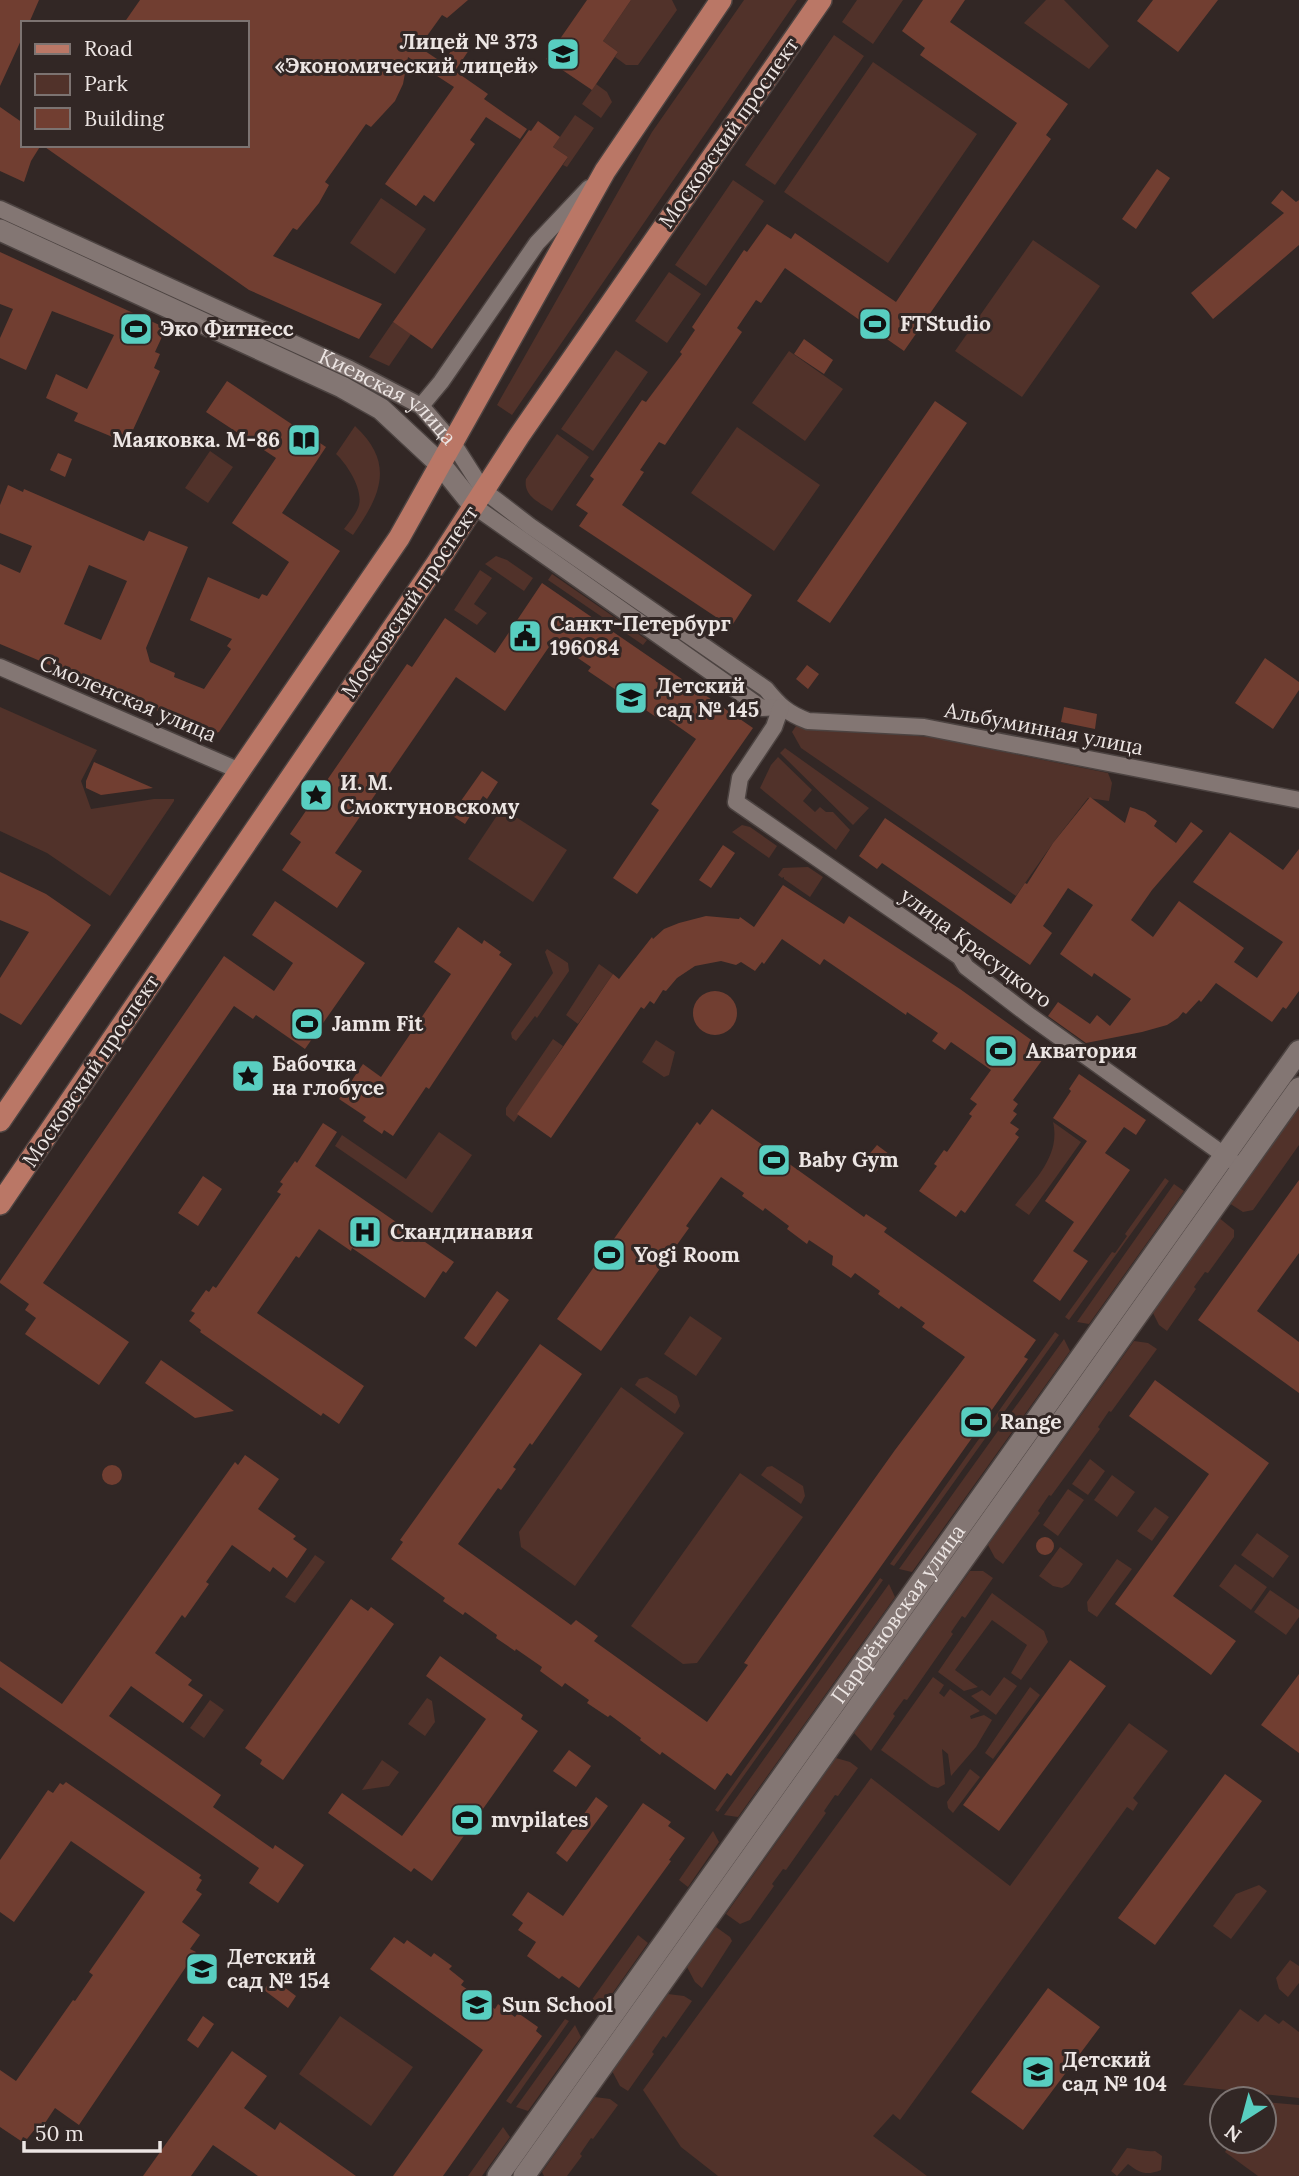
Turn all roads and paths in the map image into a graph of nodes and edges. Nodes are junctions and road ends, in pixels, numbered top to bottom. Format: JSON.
{"nodes":[{"id":1,"x":721,"y":0,"type":"edge"},
{"id":2,"x":821,"y":0,"type":"edge"},
{"id":3,"x":605,"y":171,"type":"junction"},
{"id":4,"x":0,"y":209,"type":"edge"},
{"id":5,"x":0,"y":230,"type":"edge"},
{"id":6,"x":421,"y":406,"type":"junction"},
{"id":7,"x":453,"y":443,"type":"junction"},
{"id":8,"x":441,"y":464,"type":"junction"},
{"id":9,"x":479,"y":498,"type":"junction"},
{"id":10,"x":0,"y":667,"type":"edge"},
{"id":11,"x":781,"y":708,"type":"junction"},
{"id":12,"x":240,"y":771,"type":"junction"},
{"id":13,"x":1299,"y":800,"type":"edge"},
{"id":14,"x":1299,"y":1052,"type":"edge"},
{"id":15,"x":1299,"y":1088,"type":"edge"},
{"id":16,"x":0,"y":1121,"type":"edge"},
{"id":17,"x":1234,"y":1161,"type":"junction"},
{"id":18,"x":0,"y":1205,"type":"edge"},
{"id":19,"x":498,"y":2176,"type":"edge"},
{"id":20,"x":524,"y":2176,"type":"edge"}],
"edges":[{"from":1,"to":3,"type":"main road"},
{"from":2,"to":9,"type":"main road","name":"Московский проспект"},
{"from":3,"to":6,"type":"street"},
{"from":3,"to":7,"type":"main road"},
{"from":4,"to":6,"type":"street","name":"Киевская улица"},
{"from":5,"to":8,"type":"street","name":"Киевская улица"},
{"from":6,"to":7,"type":"street","name":"Киевская улица"},
{"from":7,"to":8,"type":"main road"},
{"from":7,"to":9,"type":"street","name":"Киевская улица"},
{"from":8,"to":9,"type":"street","name":"Киевская улица"},
{"from":8,"to":12,"type":"main road"},
{"from":9,"to":11,"type":"street"},
{"from":9,"to":18,"type":"main road","name":"Московский проспект"},
{"from":10,"to":12,"type":"street","name":"Смоленская улица"},
{"from":11,"to":13,"type":"street","name":"Альбуминная улица"},
{"from":11,"to":17,"type":"street","name":"улица Красуцкого"},
{"from":12,"to":16,"type":"main road"},
{"from":14,"to":17,"type":"street","name":"Парфёновская улица"},
{"from":15,"to":17,"type":"street","name":"Парфёновская улица"},
{"from":17,"to":19,"type":"street","name":"Парфёновская улица"},
{"from":17,"to":20,"type":"street","name":"Парфёновская улица"}]}
